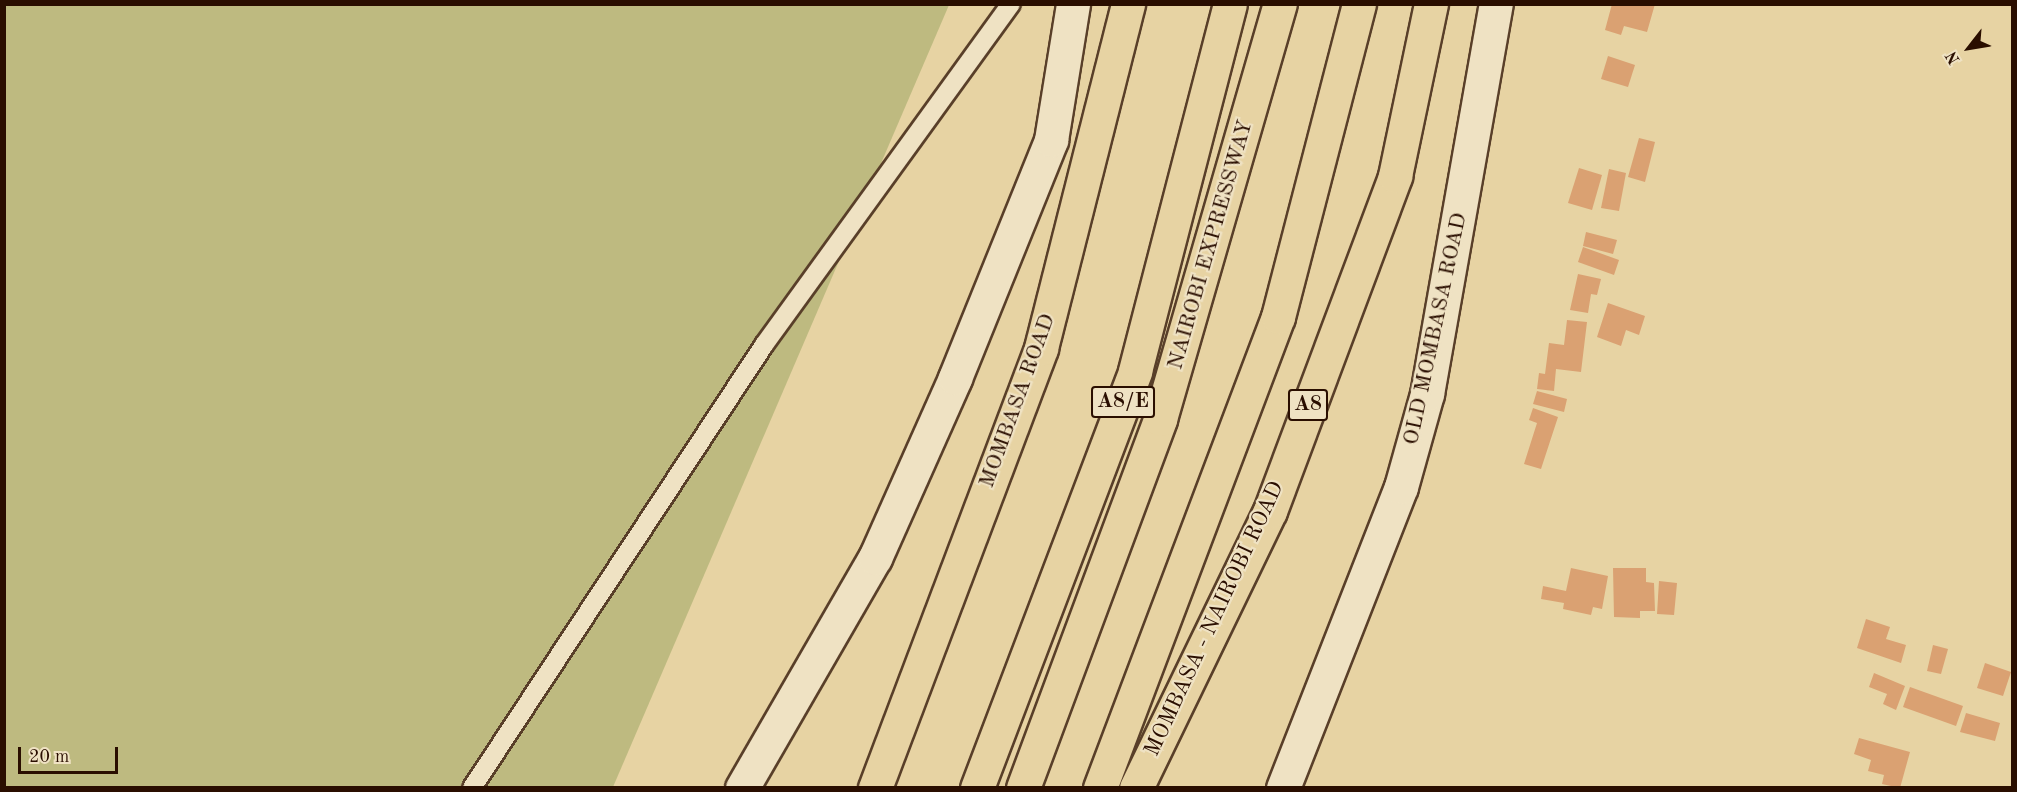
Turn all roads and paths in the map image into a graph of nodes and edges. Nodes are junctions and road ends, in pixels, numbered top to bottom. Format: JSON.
{"nodes":[{"id":1,"x":1011,"y":4,"type":"edge"},
{"id":2,"x":1073,"y":4,"type":"edge"},
{"id":3,"x":1128,"y":4,"type":"edge"},
{"id":4,"x":1230,"y":4,"type":"edge"},
{"id":5,"x":1280,"y":4,"type":"edge"},
{"id":6,"x":1359,"y":4,"type":"edge"},
{"id":7,"x":1431,"y":4,"type":"edge"},
{"id":8,"x":1496,"y":4,"type":"edge"},
{"id":9,"x":472,"y":788,"type":"edge"},
{"id":10,"x":742,"y":788,"type":"edge"},
{"id":11,"x":875,"y":788,"type":"edge"},
{"id":12,"x":977,"y":788,"type":"edge"},
{"id":13,"x":1023,"y":788,"type":"edge"},
{"id":14,"x":1100,"y":788,"type":"edge"},
{"id":15,"x":1136,"y":788,"type":"edge"},
{"id":16,"x":1284,"y":788,"type":"edge"}],
"edges":[{"from":1,"to":9,"type":"lane"},
{"from":2,"to":10,"type":"street"},
{"from":3,"to":11,"type":"highway","name":"MOMBASA ROAD"},
{"from":4,"to":12,"type":"highway","name":"NAIROBI EXPRESSWAY","number":"A8/E"},
{"from":5,"to":13,"type":"highway","name":"NAIROBI EXPRESSWAY","number":"A8/E"},
{"from":6,"to":14,"type":"highway"},
{"from":7,"to":15,"type":"highway","name":"MOMBASA - NAIROBI ROAD","number":"A8"},
{"from":8,"to":16,"type":"street","name":"OLD MOMBASA ROAD"}]}
